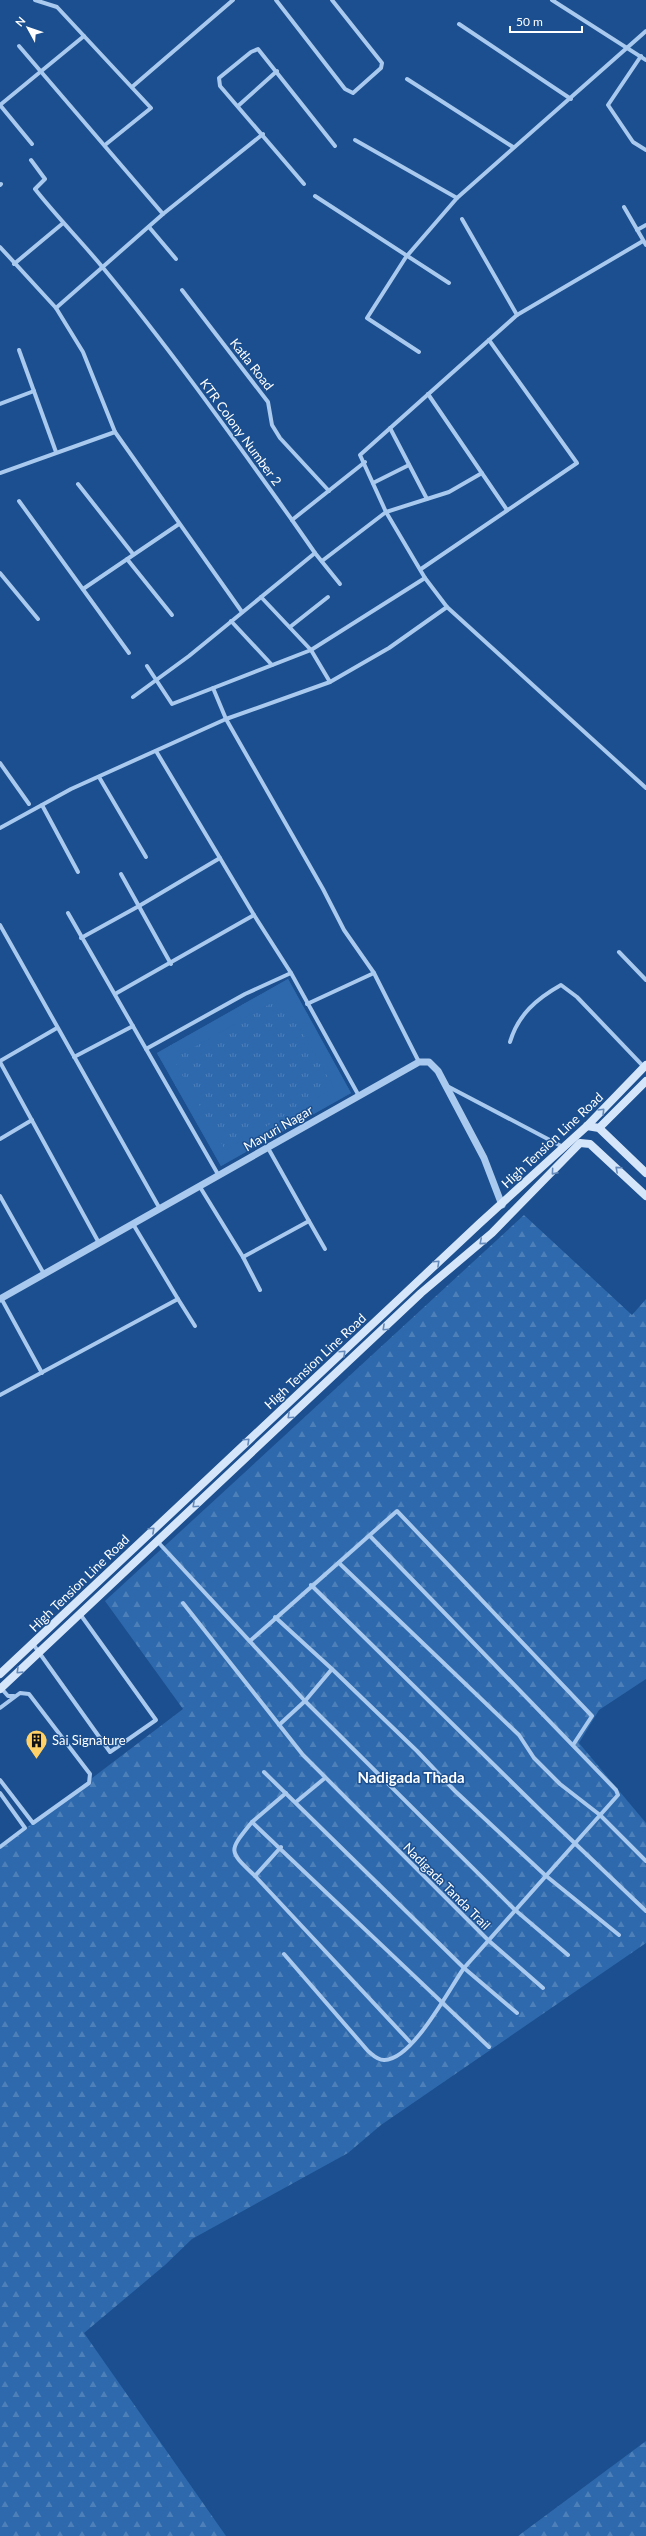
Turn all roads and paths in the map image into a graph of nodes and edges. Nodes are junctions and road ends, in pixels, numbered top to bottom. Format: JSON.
{"nodes":[{"id":1,"x":35,"y":0,"type":"edge"},
{"id":2,"x":233,"y":0,"type":"edge"},
{"id":3,"x":276,"y":0,"type":"edge"},
{"id":4,"x":332,"y":0,"type":"edge"},
{"id":5,"x":552,"y":0,"type":"edge"},
{"id":6,"x":459,"y":24,"type":"dead end"},
{"id":7,"x":646,"y":31,"type":"edge"},
{"id":8,"x":84,"y":36,"type":"junction"},
{"id":9,"x":19,"y":46,"type":"dead end"},
{"id":10,"x":628,"y":47,"type":"junction"},
{"id":11,"x":641,"y":56,"type":"junction"},
{"id":12,"x":646,"y":60,"type":"edge"},
{"id":13,"x":276,"y":71,"type":"junction"},
{"id":14,"x":40,"y":72,"type":"junction"},
{"id":15,"x":407,"y":79,"type":"dead end"},
{"id":16,"x":132,"y":87,"type":"junction"},
{"id":17,"x":571,"y":99,"type":"junction"},
{"id":18,"x":0,"y":105,"type":"edge"},
{"id":19,"x":238,"y":106,"type":"junction"},
{"id":20,"x":263,"y":134,"type":"junction"},
{"id":21,"x":355,"y":140,"type":"dead end"},
{"id":22,"x":32,"y":144,"type":"dead end"},
{"id":23,"x":105,"y":145,"type":"junction"},
{"id":24,"x":335,"y":146,"type":"dead end"},
{"id":25,"x":513,"y":147,"type":"junction"},
{"id":26,"x":646,"y":150,"type":"edge"},
{"id":27,"x":31,"y":160,"type":"dead end"},
{"id":28,"x":304,"y":184,"type":"dead end"},
{"id":29,"x":314,"y":196,"type":"dead end"},
{"id":30,"x":457,"y":198,"type":"junction"},
{"id":31,"x":624,"y":207,"type":"dead end"},
{"id":32,"x":163,"y":214,"type":"junction"},
{"id":33,"x":462,"y":219,"type":"dead end"},
{"id":34,"x":62,"y":224,"type":"junction"},
{"id":35,"x":646,"y":224,"type":"edge"},
{"id":36,"x":148,"y":227,"type":"junction"},
{"id":37,"x":638,"y":230,"type":"junction"},
{"id":38,"x":645,"y":243,"type":"edge"},
{"id":39,"x":0,"y":247,"type":"edge"},
{"id":40,"x":406,"y":257,"type":"junction"},
{"id":41,"x":176,"y":259,"type":"dead end"},
{"id":42,"x":14,"y":264,"type":"junction"},
{"id":43,"x":103,"y":268,"type":"junction"},
{"id":44,"x":449,"y":283,"type":"dead end"},
{"id":45,"x":182,"y":290,"type":"dead end"},
{"id":46,"x":56,"y":308,"type":"junction"},
{"id":47,"x":517,"y":315,"type":"junction"},
{"id":48,"x":489,"y":340,"type":"junction"},
{"id":49,"x":19,"y":350,"type":"dead end"},
{"id":50,"x":419,"y":352,"type":"dead end"},
{"id":51,"x":34,"y":391,"type":"junction"},
{"id":52,"x":428,"y":394,"type":"junction"},
{"id":53,"x":0,"y":404,"type":"edge"},
{"id":54,"x":390,"y":428,"type":"junction"},
{"id":55,"x":115,"y":432,"type":"junction"},
{"id":56,"x":56,"y":452,"type":"junction"},
{"id":57,"x":365,"y":462,"type":"junction"},
{"id":58,"x":409,"y":465,"type":"junction"},
{"id":59,"x":482,"y":473,"type":"junction"},
{"id":60,"x":0,"y":474,"type":"edge"},
{"id":61,"x":374,"y":483,"type":"junction"},
{"id":62,"x":78,"y":484,"type":"dead end"},
{"id":63,"x":329,"y":491,"type":"junction"},
{"id":64,"x":427,"y":499,"type":"junction"},
{"id":65,"x":19,"y":501,"type":"dead end"},
{"id":66,"x":507,"y":510,"type":"junction"},
{"id":67,"x":386,"y":512,"type":"junction"},
{"id":68,"x":292,"y":520,"type":"junction"},
{"id":69,"x":179,"y":524,"type":"junction"},
{"id":70,"x":315,"y":553,"type":"junction"},
{"id":71,"x":133,"y":554,"type":"junction"},
{"id":72,"x":127,"y":559,"type":"junction"},
{"id":73,"x":322,"y":562,"type":"junction"},
{"id":74,"x":421,"y":569,"type":"junction"},
{"id":75,"x":0,"y":573,"type":"edge"},
{"id":76,"x":425,"y":578,"type":"junction"},
{"id":77,"x":340,"y":584,"type":"dead end"},
{"id":78,"x":83,"y":589,"type":"junction"},
{"id":79,"x":261,"y":597,"type":"junction"},
{"id":80,"x":328,"y":597,"type":"dead end"},
{"id":81,"x":447,"y":607,"type":"junction"},
{"id":82,"x":242,"y":612,"type":"junction"},
{"id":83,"x":172,"y":615,"type":"dead end"},
{"id":84,"x":38,"y":619,"type":"dead end"},
{"id":85,"x":231,"y":622,"type":"junction"},
{"id":86,"x":290,"y":627,"type":"junction"},
{"id":87,"x":311,"y":650,"type":"junction"},
{"id":88,"x":129,"y":652,"type":"dead end"},
{"id":89,"x":272,"y":665,"type":"junction"},
{"id":90,"x":147,"y":666,"type":"dead end"},
{"id":91,"x":157,"y":681,"type":"junction"},
{"id":92,"x":330,"y":682,"type":"junction"},
{"id":93,"x":213,"y":688,"type":"junction"},
{"id":94,"x":133,"y":697,"type":"dead end"},
{"id":95,"x":226,"y":719,"type":"junction"},
{"id":96,"x":156,"y":751,"type":"junction"},
{"id":97,"x":0,"y":763,"type":"edge"},
{"id":98,"x":99,"y":777,"type":"junction"},
{"id":99,"x":646,"y":788,"type":"edge"},
{"id":100,"x":29,"y":804,"type":"dead end"},
{"id":101,"x":42,"y":805,"type":"junction"},
{"id":102,"x":0,"y":828,"type":"edge"},
{"id":103,"x":146,"y":857,"type":"dead end"},
{"id":104,"x":220,"y":858,"type":"junction"},
{"id":105,"x":78,"y":872,"type":"dead end"},
{"id":106,"x":121,"y":874,"type":"dead end"},
{"id":107,"x":139,"y":906,"type":"junction"},
{"id":108,"x":68,"y":913,"type":"dead end"},
{"id":109,"x":254,"y":915,"type":"junction"},
{"id":110,"x":0,"y":924,"type":"edge"},
{"id":111,"x":81,"y":938,"type":"junction"},
{"id":112,"x":619,"y":952,"type":"dead end"},
{"id":113,"x":171,"y":964,"type":"junction"},
{"id":114,"x":291,"y":973,"type":"junction"},
{"id":115,"x":374,"y":973,"type":"junction"},
{"id":116,"x":646,"y":980,"type":"edge"},
{"id":117,"x":115,"y":994,"type":"junction"},
{"id":118,"x":307,"y":1004,"type":"junction"},
{"id":119,"x":133,"y":1026,"type":"junction"},
{"id":120,"x":57,"y":1028,"type":"junction"},
{"id":121,"x":510,"y":1042,"type":"dead end"},
{"id":122,"x":146,"y":1048,"type":"junction"},
{"id":123,"x":74,"y":1057,"type":"junction"},
{"id":124,"x":0,"y":1062,"type":"edge"},
{"id":125,"x":419,"y":1062,"type":"junction"},
{"id":126,"x":645,"y":1067,"type":"edge"},
{"id":127,"x":646,"y":1081,"type":"edge"},
{"id":128,"x":445,"y":1085,"type":"junction"},
{"id":129,"x":359,"y":1096,"type":"junction"},
{"id":130,"x":32,"y":1120,"type":"junction"},
{"id":131,"x":587,"y":1126,"type":"junction"},
{"id":132,"x":599,"y":1128,"type":"junction"},
{"id":133,"x":0,"y":1139,"type":"edge"},
{"id":134,"x":563,"y":1147,"type":"junction"},
{"id":135,"x":268,"y":1148,"type":"junction"},
{"id":136,"x":646,"y":1173,"type":"edge"},
{"id":137,"x":219,"y":1176,"type":"junction"},
{"id":138,"x":200,"y":1187,"type":"junction"},
{"id":139,"x":0,"y":1196,"type":"edge"},
{"id":140,"x":646,"y":1196,"type":"edge"},
{"id":141,"x":502,"y":1205,"type":"junction"},
{"id":142,"x":160,"y":1209,"type":"junction"},
{"id":143,"x":309,"y":1220,"type":"junction"},
{"id":144,"x":134,"y":1224,"type":"junction"},
{"id":145,"x":99,"y":1243,"type":"junction"},
{"id":146,"x":325,"y":1249,"type":"dead end"},
{"id":147,"x":243,"y":1257,"type":"junction"},
{"id":148,"x":44,"y":1274,"type":"junction"},
{"id":149,"x":260,"y":1290,"type":"dead end"},
{"id":150,"x":0,"y":1298,"type":"edge"},
{"id":151,"x":178,"y":1299,"type":"junction"},
{"id":152,"x":196,"y":1326,"type":"dead end"},
{"id":153,"x":42,"y":1373,"type":"junction"},
{"id":154,"x":316,"y":1378,"type":"junction"},
{"id":155,"x":324,"y":1385,"type":"junction"},
{"id":156,"x":0,"y":1395,"type":"edge"},
{"id":157,"x":370,"y":1536,"type":"junction"},
{"id":158,"x":157,"y":1541,"type":"junction"},
{"id":159,"x":338,"y":1563,"type":"junction"},
{"id":160,"x":311,"y":1585,"type":"junction"},
{"id":161,"x":183,"y":1603,"type":"dead end"},
{"id":162,"x":80,"y":1613,"type":"junction"},
{"id":163,"x":275,"y":1617,"type":"junction"},
{"id":164,"x":250,"y":1641,"type":"junction"},
{"id":165,"x":33,"y":1644,"type":"junction"},
{"id":166,"x":39,"y":1652,"type":"junction"},
{"id":167,"x":332,"y":1669,"type":"junction"},
{"id":168,"x":0,"y":1674,"type":"edge"},
{"id":169,"x":1,"y":1689,"type":"edge"},
{"id":170,"x":15,"y":1696,"type":"junction"},
{"id":171,"x":304,"y":1701,"type":"junction"},
{"id":172,"x":0,"y":1708,"type":"edge"},
{"id":173,"x":279,"y":1725,"type":"junction"},
{"id":174,"x":573,"y":1745,"type":"junction"},
{"id":175,"x":264,"y":1772,"type":"dead end"},
{"id":176,"x":325,"y":1778,"type":"junction"},
{"id":177,"x":0,"y":1780,"type":"edge"},
{"id":178,"x":0,"y":1793,"type":"edge"},
{"id":179,"x":286,"y":1793,"type":"junction"},
{"id":180,"x":296,"y":1802,"type":"junction"},
{"id":181,"x":600,"y":1815,"type":"junction"},
{"id":182,"x":252,"y":1822,"type":"junction"},
{"id":183,"x":574,"y":1843,"type":"junction"},
{"id":184,"x":0,"y":1847,"type":"edge"},
{"id":185,"x":281,"y":1847,"type":"junction"},
{"id":186,"x":646,"y":1861,"type":"edge"},
{"id":187,"x":545,"y":1875,"type":"junction"},
{"id":188,"x":255,"y":1876,"type":"junction"},
{"id":189,"x":514,"y":1909,"type":"junction"},
{"id":190,"x":646,"y":1911,"type":"edge"},
{"id":191,"x":619,"y":1935,"type":"dead end"},
{"id":192,"x":488,"y":1940,"type":"junction"},
{"id":193,"x":284,"y":1954,"type":"dead end"},
{"id":194,"x":568,"y":1955,"type":"dead end"},
{"id":195,"x":464,"y":1968,"type":"junction"},
{"id":196,"x":543,"y":1988,"type":"dead end"},
{"id":197,"x":441,"y":2003,"type":"junction"},
{"id":198,"x":517,"y":2013,"type":"dead end"},
{"id":199,"x":411,"y":2043,"type":"junction"},
{"id":200,"x":489,"y":2047,"type":"dead end"}],
"edges":[{"from":1,"to":8,"type":"street"},
{"from":2,"to":16,"type":"street"},
{"from":3,"to":4,"type":"street"},
{"from":5,"to":10,"type":"street"},
{"from":6,"to":17,"type":"street"},
{"from":7,"to":10,"type":"street"},
{"from":8,"to":14,"type":"street"},
{"from":8,"to":16,"type":"street"},
{"from":9,"to":14,"type":"street"},
{"from":10,"to":11,"type":"street"},
{"from":10,"to":17,"type":"street"},
{"from":11,"to":12,"type":"street"},
{"from":11,"to":26,"type":"street"},
{"from":13,"to":19,"type":"street"},
{"from":13,"to":19,"type":"street"},
{"from":13,"to":24,"type":"street"},
{"from":14,"to":18,"type":"street"},
{"from":14,"to":23,"type":"street"},
{"from":15,"to":25,"type":"street"},
{"from":16,"to":23,"type":"street"},
{"from":17,"to":25,"type":"street"},
{"from":18,"to":22,"type":"street"},
{"from":19,"to":20,"type":"street"},
{"from":20,"to":28,"type":"street"},
{"from":20,"to":32,"type":"street"},
{"from":21,"to":30,"type":"street"},
{"from":23,"to":32,"type":"street"},
{"from":25,"to":30,"type":"street"},
{"from":27,"to":34,"type":"street","name":"KTR Colony Number 2"},
{"from":29,"to":40,"type":"street"},
{"from":30,"to":40,"type":"street"},
{"from":31,"to":37,"type":"street"},
{"from":32,"to":36,"type":"street"},
{"from":33,"to":47,"type":"street"},
{"from":34,"to":42,"type":"street"},
{"from":34,"to":43,"type":"street","name":"KTR Colony Number 2"},
{"from":35,"to":37,"type":"street"},
{"from":36,"to":41,"type":"street"},
{"from":36,"to":43,"type":"street"},
{"from":37,"to":38,"type":"street"},
{"from":38,"to":47,"type":"street"},
{"from":39,"to":42,"type":"street"},
{"from":40,"to":44,"type":"street"},
{"from":40,"to":50,"type":"street"},
{"from":42,"to":46,"type":"street"},
{"from":43,"to":46,"type":"street"},
{"from":43,"to":68,"type":"street","name":"KTR Colony Number 2"},
{"from":45,"to":63,"type":"street","name":"Katla Road"},
{"from":46,"to":55,"type":"street"},
{"from":47,"to":48,"type":"street"},
{"from":48,"to":52,"type":"street"},
{"from":48,"to":66,"type":"street"},
{"from":49,"to":51,"type":"street"},
{"from":51,"to":53,"type":"street"},
{"from":51,"to":56,"type":"street"},
{"from":52,"to":54,"type":"street"},
{"from":52,"to":59,"type":"street"},
{"from":54,"to":57,"type":"street"},
{"from":54,"to":58,"type":"street"},
{"from":55,"to":56,"type":"street"},
{"from":55,"to":69,"type":"street"},
{"from":56,"to":60,"type":"street"},
{"from":57,"to":61,"type":"street"},
{"from":57,"to":63,"type":"street"},
{"from":58,"to":61,"type":"street"},
{"from":58,"to":64,"type":"street"},
{"from":59,"to":64,"type":"street"},
{"from":59,"to":66,"type":"street"},
{"from":61,"to":67,"type":"street"},
{"from":62,"to":71,"type":"street"},
{"from":63,"to":68,"type":"street"},
{"from":64,"to":67,"type":"street"},
{"from":65,"to":78,"type":"street"},
{"from":66,"to":74,"type":"street"},
{"from":67,"to":73,"type":"street"},
{"from":67,"to":74,"type":"street"},
{"from":68,"to":70,"type":"street","name":"KTR Colony Number 2"},
{"from":69,"to":71,"type":"street"},
{"from":69,"to":82,"type":"street"},
{"from":70,"to":73,"type":"street","name":"KTR Colony Number 2"},
{"from":70,"to":79,"type":"street"},
{"from":71,"to":72,"type":"street"},
{"from":72,"to":78,"type":"street"},
{"from":72,"to":83,"type":"street"},
{"from":73,"to":77,"type":"street","name":"KTR Colony Number 2"},
{"from":74,"to":76,"type":"street"},
{"from":75,"to":84,"type":"street"},
{"from":76,"to":81,"type":"street"},
{"from":76,"to":87,"type":"street"},
{"from":78,"to":88,"type":"street"},
{"from":79,"to":82,"type":"street"},
{"from":79,"to":86,"type":"street"},
{"from":80,"to":86,"type":"street"},
{"from":81,"to":92,"type":"street"},
{"from":81,"to":99,"type":"street"},
{"from":82,"to":85,"type":"street"},
{"from":85,"to":89,"type":"street"},
{"from":85,"to":91,"type":"street"},
{"from":86,"to":87,"type":"street"},
{"from":87,"to":89,"type":"street"},
{"from":87,"to":92,"type":"street"},
{"from":89,"to":93,"type":"street"},
{"from":90,"to":91,"type":"street"},
{"from":91,"to":93,"type":"street"},
{"from":91,"to":94,"type":"street"},
{"from":92,"to":95,"type":"street"},
{"from":93,"to":95,"type":"street"},
{"from":95,"to":96,"type":"street"},
{"from":95,"to":115,"type":"street"},
{"from":96,"to":98,"type":"street"},
{"from":96,"to":104,"type":"street"},
{"from":97,"to":100,"type":"street"},
{"from":98,"to":101,"type":"street"},
{"from":98,"to":103,"type":"street"},
{"from":101,"to":102,"type":"street"},
{"from":101,"to":105,"type":"street"},
{"from":104,"to":107,"type":"street"},
{"from":104,"to":109,"type":"street"},
{"from":106,"to":107,"type":"street"},
{"from":107,"to":111,"type":"street"},
{"from":107,"to":113,"type":"street"},
{"from":108,"to":111,"type":"street"},
{"from":109,"to":113,"type":"street"},
{"from":109,"to":114,"type":"street"},
{"from":110,"to":120,"type":"street"},
{"from":111,"to":117,"type":"street"},
{"from":112,"to":116,"type":"street"},
{"from":113,"to":117,"type":"street"},
{"from":114,"to":118,"type":"street"},
{"from":114,"to":122,"type":"street"},
{"from":115,"to":118,"type":"street"},
{"from":115,"to":125,"type":"street"},
{"from":117,"to":119,"type":"street"},
{"from":118,"to":129,"type":"street"},
{"from":119,"to":122,"type":"street"},
{"from":119,"to":123,"type":"street"},
{"from":120,"to":123,"type":"street"},
{"from":120,"to":124,"type":"street"},
{"from":121,"to":126,"type":"street"},
{"from":122,"to":137,"type":"street"},
{"from":123,"to":142,"type":"street"},
{"from":124,"to":130,"type":"street"},
{"from":125,"to":128,"type":"street"},
{"from":125,"to":129,"type":"street","name":"Mayuri Nagar"},
{"from":131,"to":126,"type":"main road","name":"High Tension Line Road","one_way":true},
{"from":127,"to":132,"type":"main road"},
{"from":128,"to":134,"type":"street"},
{"from":128,"to":141,"type":"street"},
{"from":129,"to":135,"type":"street","name":"Mayuri Nagar"},
{"from":130,"to":133,"type":"street"},
{"from":130,"to":145,"type":"street"},
{"from":131,"to":132,"type":"main road"},
{"from":131,"to":134,"type":"main road","name":"High Tension Line Road"},
{"from":132,"to":136,"type":"main road"},
{"from":134,"to":141,"type":"main road","name":"High Tension Line Road"},
{"from":135,"to":137,"type":"street","name":"Mayuri Nagar"},
{"from":135,"to":143,"type":"street"},
{"from":137,"to":138,"type":"street","name":"Mayuri Nagar"},
{"from":138,"to":142,"type":"street","name":"Mayuri Nagar"},
{"from":138,"to":147,"type":"street"},
{"from":139,"to":148,"type":"street"},
{"from":140,"to":155,"type":"main road","name":"High Tension Line Road","one_way":true},
{"from":154,"to":141,"type":"main road","name":"High Tension Line Road","one_way":true},
{"from":142,"to":144,"type":"street","name":"Mayuri Nagar"},
{"from":143,"to":146,"type":"street"},
{"from":143,"to":147,"type":"street"},
{"from":144,"to":145,"type":"street","name":"Mayuri Nagar"},
{"from":144,"to":151,"type":"street"},
{"from":145,"to":148,"type":"street","name":"Mayuri Nagar"},
{"from":147,"to":149,"type":"street"},
{"from":148,"to":150,"type":"street","name":"Mayuri Nagar"},
{"from":150,"to":153,"type":"street"},
{"from":151,"to":152,"type":"street"},
{"from":151,"to":153,"type":"street"},
{"from":153,"to":156,"type":"street"},
{"from":154,"to":155,"type":"main road"},
{"from":165,"to":154,"type":"main road","name":"High Tension Line Road","one_way":true},
{"from":155,"to":158,"type":"main road","name":"High Tension Line Road","one_way":true},
{"from":157,"to":159,"type":"street"},
{"from":157,"to":174,"type":"street"},
{"from":157,"to":174,"type":"street"},
{"from":158,"to":162,"type":"main road","name":"High Tension Line Road"},
{"from":158,"to":164,"type":"street"},
{"from":159,"to":160,"type":"street"},
{"from":159,"to":181,"type":"street"},
{"from":160,"to":163,"type":"street"},
{"from":160,"to":183,"type":"street"},
{"from":161,"to":173,"type":"street"},
{"from":162,"to":166,"type":"main road","name":"High Tension Line Road"},
{"from":162,"to":166,"type":"street"},
{"from":163,"to":164,"type":"street"},
{"from":163,"to":167,"type":"street"},
{"from":164,"to":171,"type":"street"},
{"from":165,"to":166,"type":"street"},
{"from":165,"to":168,"type":"main road","name":"High Tension Line Road"},
{"from":166,"to":169,"type":"main road","name":"High Tension Line Road","one_way":true},
{"from":167,"to":171,"type":"street"},
{"from":167,"to":187,"type":"street"},
{"from":169,"to":170,"type":"street"},
{"from":170,"to":172,"type":"street"},
{"from":170,"to":177,"type":"street"},
{"from":171,"to":173,"type":"street"},
{"from":171,"to":189,"type":"street"},
{"from":173,"to":176,"type":"street","name":"Nadigada Tanda Trail"},
{"from":174,"to":181,"type":"street"},
{"from":175,"to":179,"type":"street"},
{"from":176,"to":180,"type":"street"},
{"from":176,"to":192,"type":"street","name":"Nadigada Tanda Trail"},
{"from":178,"to":184,"type":"street"},
{"from":179,"to":180,"type":"street"},
{"from":179,"to":182,"type":"street"},
{"from":180,"to":195,"type":"street"},
{"from":181,"to":183,"type":"street"},
{"from":181,"to":186,"type":"street"},
{"from":182,"to":185,"type":"street"},
{"from":182,"to":188,"type":"street"},
{"from":183,"to":187,"type":"street"},
{"from":183,"to":190,"type":"street"},
{"from":185,"to":188,"type":"street"},
{"from":185,"to":197,"type":"street"},
{"from":187,"to":189,"type":"street"},
{"from":187,"to":191,"type":"street"},
{"from":188,"to":199,"type":"street"},
{"from":189,"to":192,"type":"street"},
{"from":189,"to":194,"type":"street"},
{"from":192,"to":195,"type":"street"},
{"from":192,"to":196,"type":"street","name":"Nadigada Tanda Trail"},
{"from":193,"to":199,"type":"street"},
{"from":195,"to":197,"type":"street"},
{"from":195,"to":198,"type":"street"},
{"from":197,"to":199,"type":"street"},
{"from":197,"to":200,"type":"street"}]}
